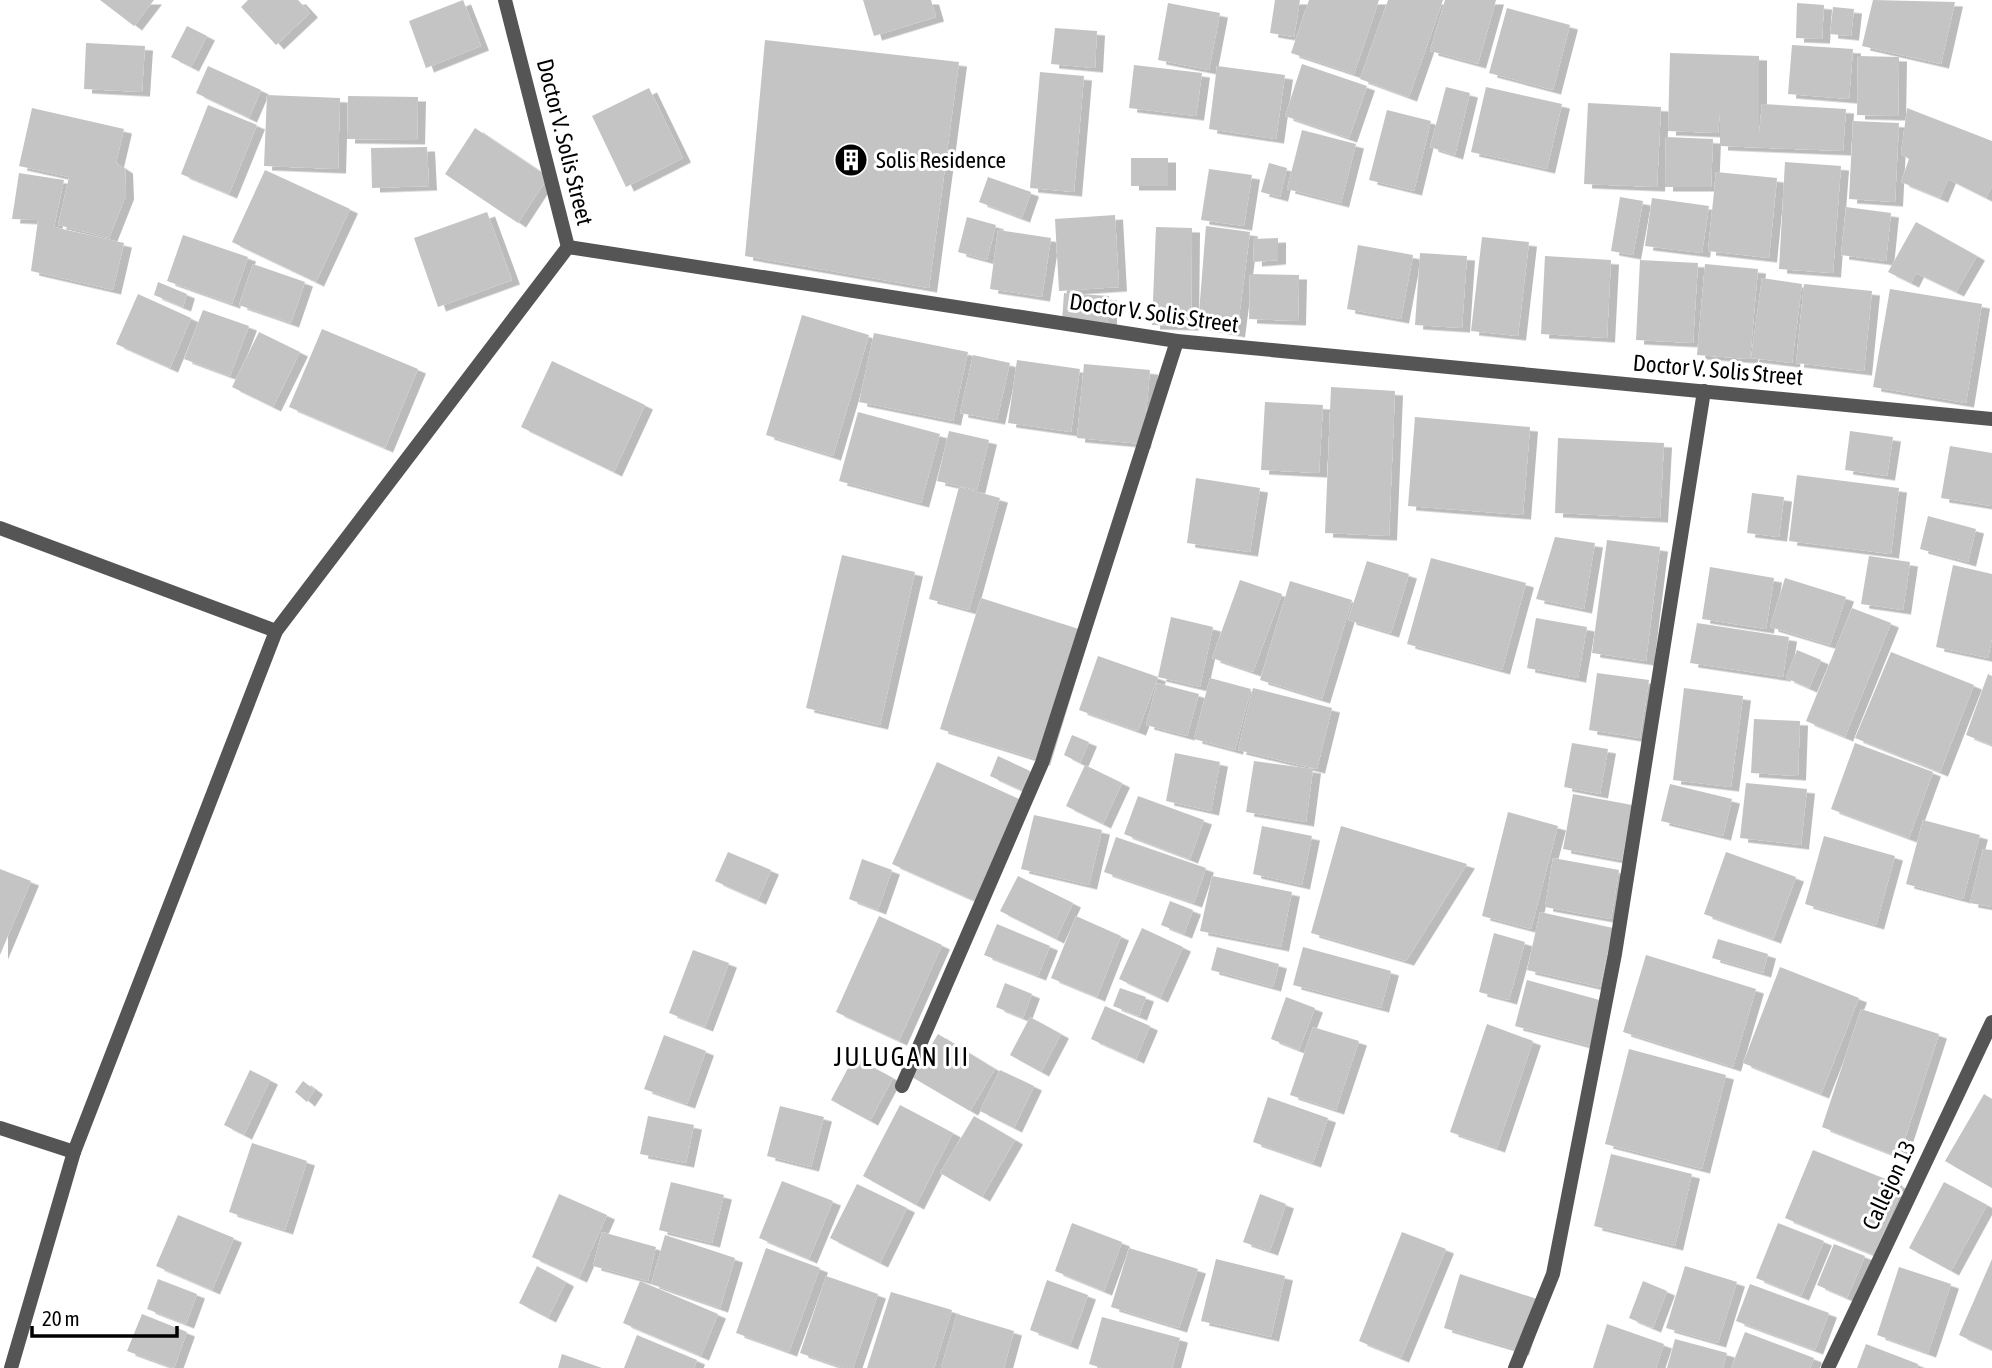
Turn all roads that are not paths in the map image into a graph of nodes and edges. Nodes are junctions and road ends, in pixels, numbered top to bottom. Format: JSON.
{"nodes":[{"id":1,"x":505,"y":0,"type":"edge"},
{"id":2,"x":568,"y":247,"type":"junction"},
{"id":3,"x":1177,"y":341,"type":"junction"},
{"id":4,"x":1704,"y":391,"type":"junction"},
{"id":5,"x":1991,"y":417,"type":"edge"},
{"id":6,"x":0,"y":528,"type":"edge"},
{"id":7,"x":276,"y":631,"type":"junction"},
{"id":8,"x":1992,"y":1021,"type":"edge"},
{"id":9,"x":902,"y":1086,"type":"dead end"},
{"id":10,"x":0,"y":1128,"type":"edge"},
{"id":11,"x":74,"y":1152,"type":"junction"},
{"id":12,"x":11,"y":1368,"type":"edge"},
{"id":13,"x":1515,"y":1368,"type":"edge"},
{"id":14,"x":1828,"y":1368,"type":"edge"}],
"edges":[{"from":1,"to":2,"type":"street","name":"Doctor V. Solis Street"},
{"from":2,"to":3,"type":"street","name":"Doctor V. Solis Street"},
{"from":2,"to":7,"type":"street"},
{"from":3,"to":4,"type":"street","name":"Doctor V. Solis Street"},
{"from":3,"to":9,"type":"street"},
{"from":4,"to":5,"type":"street","name":"Doctor V. Solis Street"},
{"from":4,"to":13,"type":"street"},
{"from":6,"to":7,"type":"street"},
{"from":7,"to":11,"type":"street"},
{"from":8,"to":14,"type":"street","name":"Callejon 13"},
{"from":10,"to":11,"type":"street"},
{"from":11,"to":12,"type":"street"}]}
